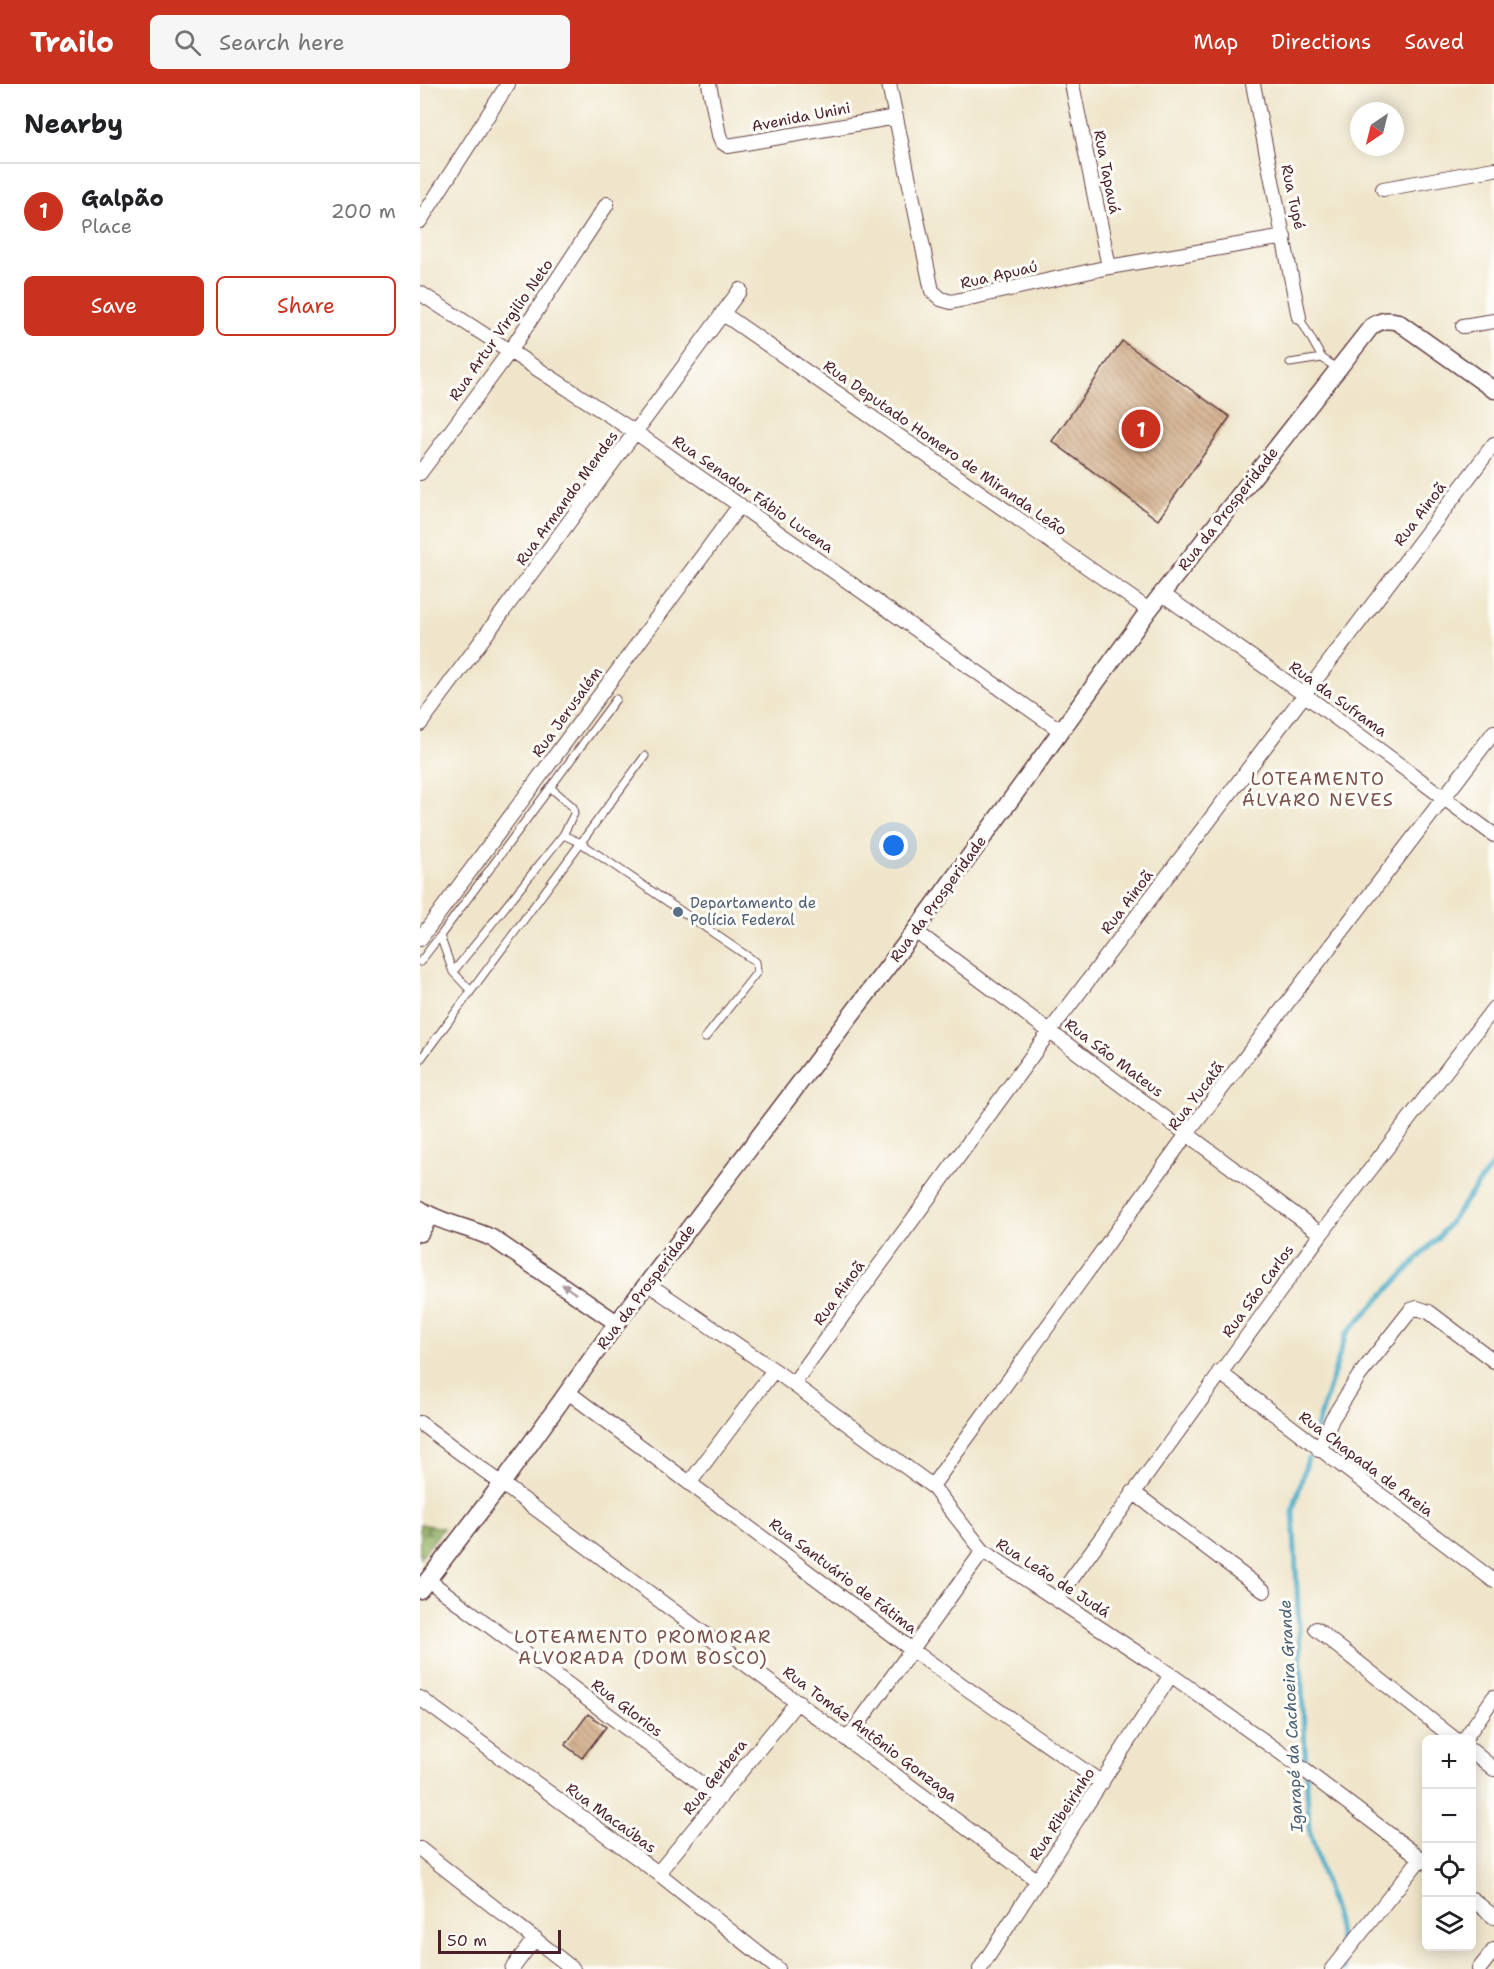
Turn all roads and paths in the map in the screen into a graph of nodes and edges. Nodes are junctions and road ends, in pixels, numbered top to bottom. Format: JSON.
{"nodes":[{"id":1,"x":508,"y":84,"type":"edge"},
{"id":2,"x":709,"y":84,"type":"edge"},
{"id":3,"x":889,"y":84,"type":"edge"},
{"id":4,"x":1072,"y":84,"type":"edge"},
{"id":5,"x":1253,"y":84,"type":"edge"},
{"id":6,"x":896,"y":117,"type":"junction"},
{"id":7,"x":1494,"y":169,"type":"edge"},
{"id":8,"x":1383,"y":189,"type":"dead end"},
{"id":9,"x":607,"y":204,"type":"dead end"},
{"id":10,"x":420,"y":221,"type":"edge"},
{"id":11,"x":1284,"y":237,"type":"junction"},
{"id":12,"x":1109,"y":267,"type":"junction"},
{"id":13,"x":740,"y":290,"type":"dead end"},
{"id":14,"x":420,"y":292,"type":"edge"},
{"id":15,"x":722,"y":313,"type":"junction"},
{"id":16,"x":1299,"y":317,"type":"joint"},
{"id":17,"x":1494,"y":321,"type":"edge"},
{"id":18,"x":1463,"y":326,"type":"dead end"},
{"id":19,"x":510,"y":351,"type":"junction"},
{"id":20,"x":1322,"y":358,"type":"junction"},
{"id":21,"x":1290,"y":363,"type":"dead end"},
{"id":22,"x":1338,"y":369,"type":"junction"},
{"id":23,"x":1494,"y":390,"type":"edge"},
{"id":24,"x":636,"y":432,"type":"junction"},
{"id":25,"x":1494,"y":444,"type":"edge"},
{"id":26,"x":420,"y":473,"type":"edge"},
{"id":27,"x":740,"y":505,"type":"junction"},
{"id":28,"x":1161,"y":593,"type":"junction"},
{"id":29,"x":1149,"y":610,"type":"junction"},
{"id":30,"x":1305,"y":695,"type":"junction"},
{"id":31,"x":616,"y":699,"type":"dead end"},
{"id":32,"x":420,"y":724,"type":"edge"},
{"id":33,"x":1061,"y":731,"type":"junction"},
{"id":34,"x":1494,"y":732,"type":"edge"},
{"id":35,"x":645,"y":756,"type":"dead end"},
{"id":36,"x":551,"y":788,"type":"junction"},
{"id":37,"x":1444,"y":797,"type":"junction"},
{"id":38,"x":563,"y":835,"type":"junction"},
{"id":39,"x":1494,"y":835,"type":"edge"},
{"id":40,"x":581,"y":843,"type":"junction"},
{"id":41,"x":915,"y":931,"type":"junction"},
{"id":42,"x":440,"y":936,"type":"junction"},
{"id":43,"x":420,"y":939,"type":"edge"},
{"id":44,"x":420,"y":963,"type":"edge"},
{"id":45,"x":453,"y":972,"type":"junction"},
{"id":46,"x":471,"y":991,"type":"junction"},
{"id":47,"x":1494,"y":1008,"type":"edge"},
{"id":48,"x":1050,"y":1031,"type":"junction"},
{"id":49,"x":705,"y":1038,"type":"dead end"},
{"id":50,"x":420,"y":1060,"type":"edge"},
{"id":51,"x":1187,"y":1134,"type":"junction"},
{"id":52,"x":425,"y":1212,"type":"edge"},
{"id":53,"x":420,"y":1233,"type":"edge"},
{"id":54,"x":1321,"y":1234,"type":"junction"},
{"id":55,"x":648,"y":1284,"type":"junction"},
{"id":56,"x":617,"y":1323,"type":"junction"},
{"id":57,"x":1494,"y":1361,"type":"edge"},
{"id":58,"x":774,"y":1370,"type":"junction"},
{"id":59,"x":1220,"y":1372,"type":"junction"},
{"id":60,"x":793,"y":1384,"type":"junction"},
{"id":61,"x":568,"y":1392,"type":"junction"},
{"id":62,"x":420,"y":1423,"type":"edge"},
{"id":63,"x":1319,"y":1450,"type":"junction"},
{"id":64,"x":691,"y":1481,"type":"junction"},
{"id":65,"x":503,"y":1482,"type":"junction"},
{"id":66,"x":932,"y":1486,"type":"junction"},
{"id":67,"x":1133,"y":1492,"type":"junction"},
{"id":68,"x":983,"y":1551,"type":"junction"},
{"id":69,"x":1494,"y":1581,"type":"edge"},
{"id":70,"x":424,"y":1585,"type":"edge"},
{"id":71,"x":1264,"y":1591,"type":"dead end"},
{"id":72,"x":1056,"y":1599,"type":"junction"},
{"id":73,"x":1316,"y":1629,"type":"dead end"},
{"id":74,"x":912,"y":1650,"type":"junction"},
{"id":75,"x":1171,"y":1675,"type":"junction"},
{"id":76,"x":1494,"y":1697,"type":"edge"},
{"id":77,"x":420,"y":1698,"type":"edge"},
{"id":78,"x":798,"y":1701,"type":"junction"},
{"id":79,"x":1450,"y":1735,"type":"edge"},
{"id":80,"x":1467,"y":1735,"type":"edge"},
{"id":81,"x":848,"y":1738,"type":"junction"},
{"id":82,"x":1476,"y":1754,"type":"edge"},
{"id":83,"x":1494,"y":1769,"type":"edge"},
{"id":84,"x":1102,"y":1783,"type":"junction"},
{"id":85,"x":720,"y":1798,"type":"junction"},
{"id":86,"x":420,"y":1849,"type":"edge"},
{"id":87,"x":1422,"y":1858,"type":"edge"},
{"id":88,"x":1422,"y":1862,"type":"edge"},
{"id":89,"x":658,"y":1873,"type":"junction"},
{"id":90,"x":1038,"y":1881,"type":"junction"},
{"id":91,"x":1476,"y":1902,"type":"edge"},
{"id":92,"x":1494,"y":1917,"type":"edge"},
{"id":93,"x":534,"y":1938,"type":"junction"},
{"id":94,"x":1494,"y":1950,"type":"edge"},
{"id":95,"x":1334,"y":1966,"type":"edge"},
{"id":96,"x":512,"y":1969,"type":"edge"},
{"id":97,"x":573,"y":1969,"type":"edge"},
{"id":98,"x":778,"y":1969,"type":"edge"},
{"id":99,"x":980,"y":1969,"type":"edge"},
{"id":100,"x":1479,"y":1969,"type":"edge"}],
"edges":[{"from":1,"to":10,"type":"street"},
{"from":2,"to":6,"type":"street","name":"Avenida Unini"},
{"from":3,"to":6,"type":"street","name":"Rua Apuaú"},
{"from":4,"to":12,"type":"street","name":"Rua Tapauá"},
{"from":5,"to":11,"type":"street","name":"Rua Tupé"},
{"from":6,"to":12,"type":"street","name":"Rua Apuaú"},
{"from":7,"to":8,"type":"street"},
{"from":9,"to":19,"type":"street","name":"Rua Artur Virgilio Neto"},
{"from":11,"to":12,"type":"street","name":"Rua Apuaú"},
{"from":11,"to":16,"type":"street","name":"Rua Tupé"},
{"from":13,"to":15,"type":"street","name":"Rua Armando Mendes"},
{"from":14,"to":19,"type":"street","name":"Rua Senador Fábio Lucena"},
{"from":15,"to":24,"type":"street","name":"Rua Armando Mendes"},
{"from":15,"to":29,"type":"street","name":"Rua Deputado Homero de Miranda Leão"},
{"from":16,"to":20,"type":"lane"},
{"from":17,"to":18,"type":"street"},
{"from":19,"to":24,"type":"street","name":"Rua Senador Fábio Lucena"},
{"from":19,"to":26,"type":"street","name":"Rua Artur Virgilio Neto"},
{"from":20,"to":21,"type":"lane"},
{"from":20,"to":22,"type":"lane"},
{"from":22,"to":23,"type":"street","name":"Rua da Prosperidade"},
{"from":22,"to":28,"type":"street","name":"Rua da Prosperidade"},
{"from":24,"to":27,"type":"street","name":"Rua Senador Fábio Lucena"},
{"from":24,"to":32,"type":"street","name":"Rua Armando Mendes"},
{"from":25,"to":30,"type":"street","name":"Rua Ainoã"},
{"from":27,"to":33,"type":"street","name":"Rua Senador Fábio Lucena"},
{"from":27,"to":43,"type":"street","name":"Rua Jerusalém"},
{"from":28,"to":29,"type":"street","name":"Rua da Prosperidade"},
{"from":28,"to":30,"type":"street","name":"Rua da Suframa"},
{"from":29,"to":33,"type":"street","name":"Rua da Prosperidade"},
{"from":30,"to":37,"type":"street","name":"Rua da Suframa"},
{"from":30,"to":48,"type":"street","name":"Rua Ainoã"},
{"from":31,"to":36,"type":"lane"},
{"from":33,"to":41,"type":"street","name":"Rua da Prosperidade"},
{"from":34,"to":37,"type":"street","name":"Rua Yucatã"},
{"from":35,"to":40,"type":"lane"},
{"from":36,"to":38,"type":"lane"},
{"from":36,"to":42,"type":"lane"},
{"from":37,"to":39,"type":"street","name":"Rua da Suframa"},
{"from":37,"to":51,"type":"street","name":"Rua Yucatã"},
{"from":38,"to":40,"type":"lane"},
{"from":38,"to":45,"type":"lane"},
{"from":40,"to":46,"type":"lane"},
{"from":40,"to":49,"type":"lane"},
{"from":41,"to":48,"type":"street","name":"Rua São Mateus"},
{"from":41,"to":55,"type":"street","name":"Rua da Prosperidade"},
{"from":42,"to":44,"type":"lane"},
{"from":42,"to":45,"type":"lane"},
{"from":45,"to":46,"type":"lane"},
{"from":46,"to":50,"type":"lane"},
{"from":47,"to":54,"type":"street","name":"Rua São Carlos"},
{"from":48,"to":51,"type":"street","name":"Rua São Mateus"},
{"from":48,"to":60,"type":"street","name":"Rua Ainoã"},
{"from":51,"to":54,"type":"street","name":"Rua São Mateus"},
{"from":51,"to":66,"type":"street","name":"Rua Yucatã"},
{"from":52,"to":53,"type":"street"},
{"from":56,"to":52,"type":"street","one_way":true},
{"from":54,"to":59,"type":"street","name":"Rua São Carlos"},
{"from":55,"to":56,"type":"street","name":"Rua da Prosperidade"},
{"from":55,"to":58,"type":"street","name":"Rua Leão de Judá"},
{"from":56,"to":61,"type":"street","name":"Rua da Prosperidade"},
{"from":57,"to":63,"type":"street"},
{"from":58,"to":60,"type":"street","name":"Rua Leão de Judá"},
{"from":58,"to":64,"type":"street"},
{"from":59,"to":63,"type":"street","name":"Rua Chapada de Areia"},
{"from":59,"to":67,"type":"street","name":"Rua São Carlos"},
{"from":60,"to":66,"type":"street","name":"Rua Leão de Judá"},
{"from":61,"to":64,"type":"street","name":"Rua Santuário de Fátima"},
{"from":61,"to":65,"type":"street","name":"Rua da Prosperidade"},
{"from":62,"to":65,"type":"street","name":"Rua Tomáz Antônio Gonzaga"},
{"from":63,"to":69,"type":"street","name":"Rua Chapada de Areia"},
{"from":64,"to":74,"type":"street","name":"Rua Santuário de Fátima"},
{"from":65,"to":70,"type":"street","name":"Rua da Prosperidade"},
{"from":65,"to":78,"type":"street","name":"Rua Tomáz Antônio Gonzaga"},
{"from":66,"to":68,"type":"street","name":"Rua Leão de Judá"},
{"from":67,"to":71,"type":"street"},
{"from":67,"to":72,"type":"street","name":"Rua São Carlos"},
{"from":68,"to":72,"type":"street","name":"Rua Leão de Judá"},
{"from":68,"to":74,"type":"street"},
{"from":70,"to":85,"type":"street","name":"Rua Glorios"},
{"from":72,"to":75,"type":"street","name":"Rua Leão de Judá"},
{"from":73,"to":79,"type":"street"},
{"from":74,"to":81,"type":"street"},
{"from":74,"to":84,"type":"street","name":"Rua Santuário de Fátima"},
{"from":75,"to":84,"type":"street","name":"Rua Ribeirinho"},
{"from":75,"to":87,"type":"street","name":"Rua Leão de Judá"},
{"from":76,"to":80,"type":"street"},
{"from":77,"to":89,"type":"street","name":"Rua Macaúbas"},
{"from":78,"to":81,"type":"street","name":"Rua Tomáz Antônio Gonzaga"},
{"from":78,"to":85,"type":"street","name":"Rua Gerbera"},
{"from":81,"to":90,"type":"street","name":"Rua Tomáz Antônio Gonzaga"},
{"from":82,"to":83,"type":"street"},
{"from":84,"to":90,"type":"street","name":"Rua Ribeirinho"},
{"from":85,"to":89,"type":"street","name":"Rua Gerbera"},
{"from":86,"to":93,"type":"street"},
{"from":88,"to":95,"type":"street"},
{"from":89,"to":98,"type":"street","name":"Rua Macaúbas"},
{"from":90,"to":99,"type":"street","name":"Rua Ribeirinho"},
{"from":91,"to":92,"type":"street"},
{"from":93,"to":96,"type":"street"},
{"from":93,"to":97,"type":"street"},
{"from":94,"to":100,"type":"street"}]}
